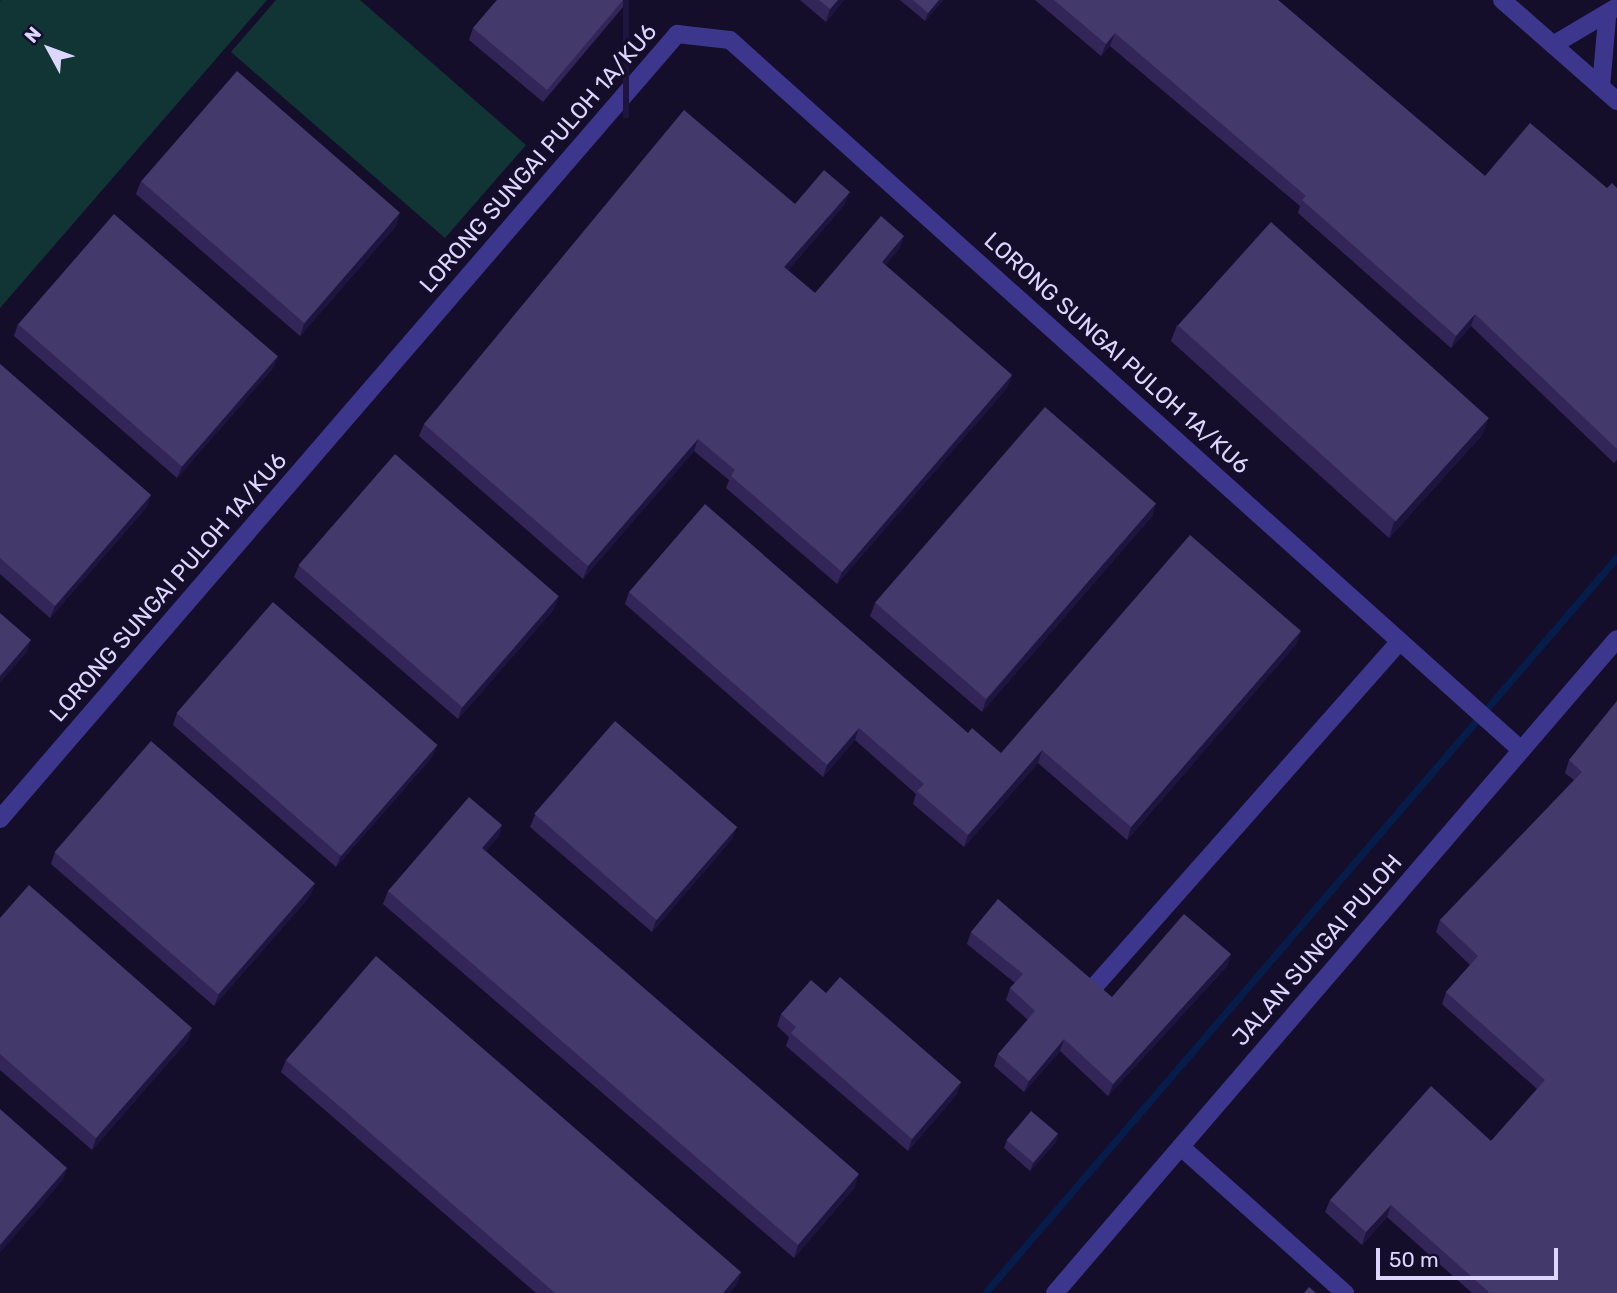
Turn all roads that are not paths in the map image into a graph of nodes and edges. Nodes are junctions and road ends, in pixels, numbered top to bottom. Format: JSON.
{"nodes":[{"id":1,"x":1502,"y":0,"type":"edge"},
{"id":2,"x":1612,"y":13,"type":"edge"},
{"id":3,"x":1553,"y":45,"type":"junction"},
{"id":4,"x":1601,"y":87,"type":"junction"},
{"id":5,"x":1617,"y":101,"type":"edge"},
{"id":6,"x":1617,"y":639,"type":"edge"},
{"id":7,"x":1399,"y":642,"type":"junction"},
{"id":8,"x":1521,"y":750,"type":"junction"},
{"id":9,"x":0,"y":819,"type":"edge"},
{"id":10,"x":1094,"y":987,"type":"edge"},
{"id":11,"x":1181,"y":1147,"type":"junction"},
{"id":12,"x":1055,"y":1293,"type":"edge"},
{"id":13,"x":1345,"y":1293,"type":"edge"}],
"edges":[{"from":1,"to":3,"type":"street"},
{"from":2,"to":3,"type":"street"},
{"from":2,"to":4,"type":"street"},
{"from":3,"to":4,"type":"street"},
{"from":4,"to":5,"type":"street"},
{"from":6,"to":8,"type":"street","name":"JALAN SUNGAI PULOH"},
{"from":7,"to":8,"type":"street","name":"LORONG SUNGAI PULOH 1A/KU6"},
{"from":7,"to":9,"type":"street","name":"LORONG SUNGAI PULOH 1A/KU6"},
{"from":7,"to":10,"type":"street"},
{"from":8,"to":11,"type":"street","name":"JALAN SUNGAI PULOH"},
{"from":11,"to":12,"type":"street","name":"JALAN SUNGAI PULOH"},
{"from":11,"to":13,"type":"street"}]}
